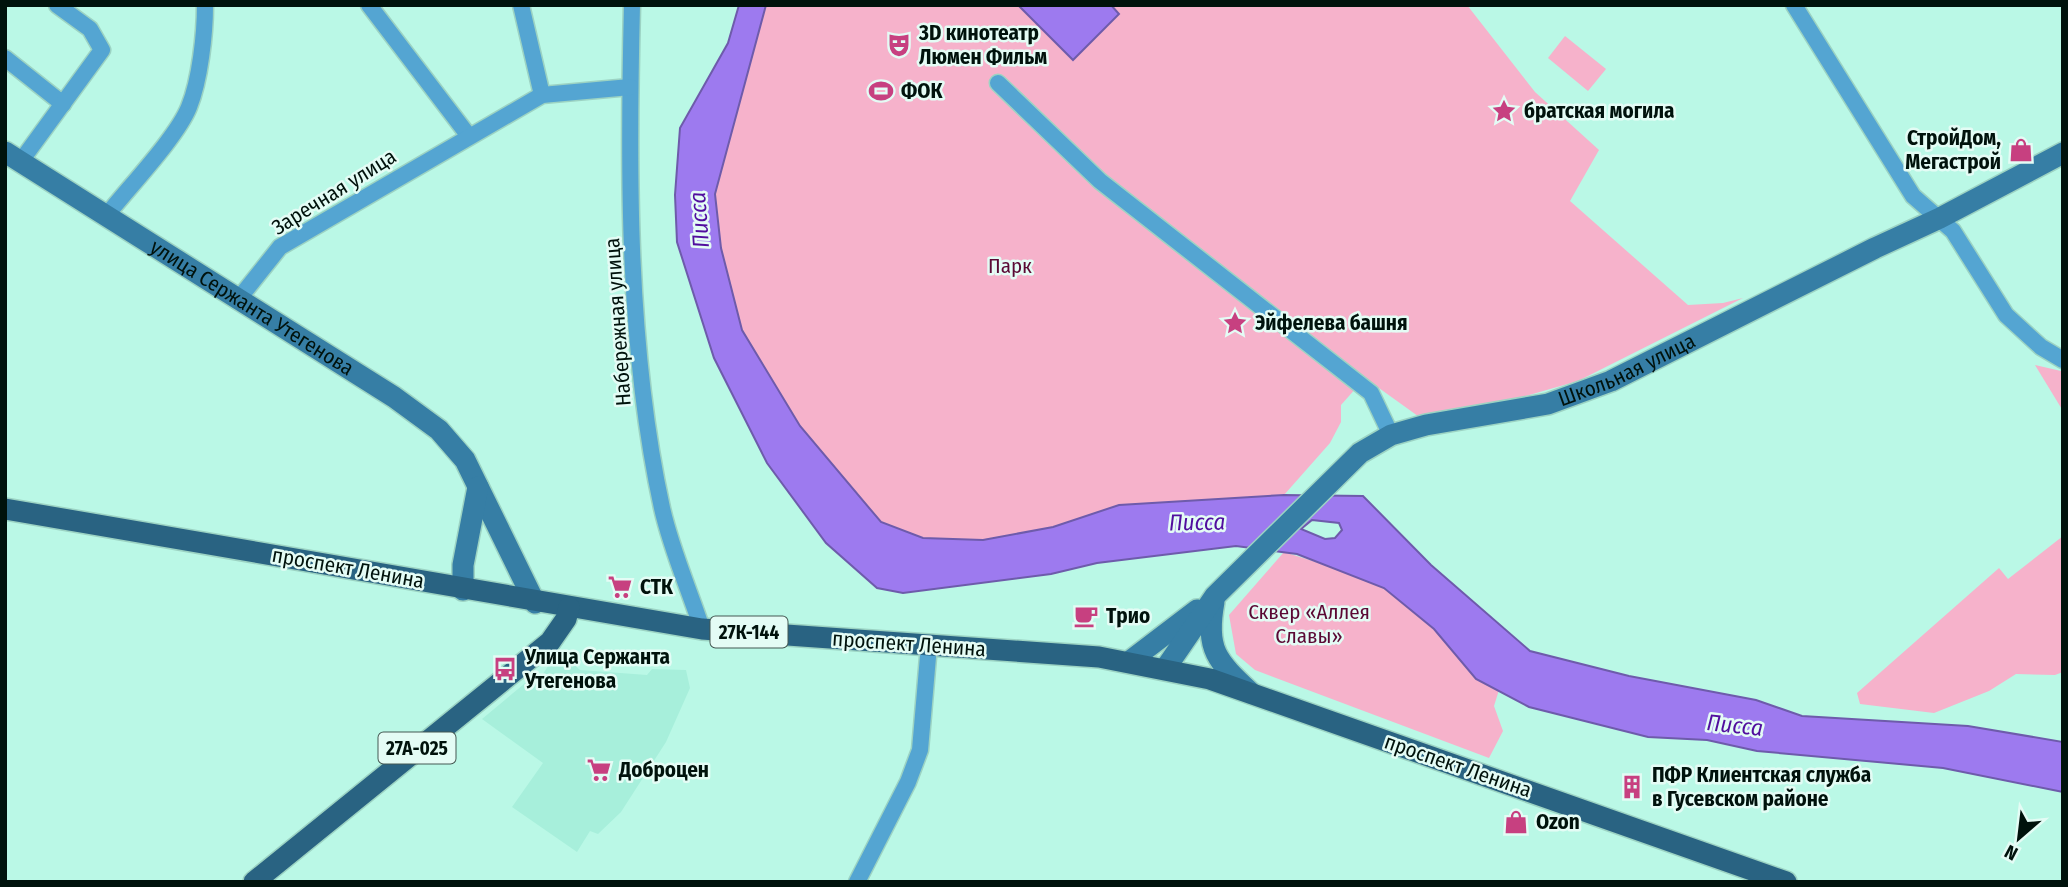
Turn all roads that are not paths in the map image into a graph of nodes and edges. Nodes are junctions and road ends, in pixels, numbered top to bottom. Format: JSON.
{"nodes":[{"id":1,"x":57,"y":5,"type":"edge"},
{"id":2,"x":205,"y":5,"type":"edge"},
{"id":3,"x":369,"y":5,"type":"edge"},
{"id":4,"x":521,"y":5,"type":"edge"},
{"id":5,"x":632,"y":5,"type":"edge"},
{"id":6,"x":1794,"y":5,"type":"edge"},
{"id":7,"x":5,"y":58,"type":"edge"},
{"id":8,"x":998,"y":83,"type":"dead end"},
{"id":9,"x":630,"y":87,"type":"junction"},
{"id":10,"x":542,"y":95,"type":"junction"},
{"id":11,"x":63,"y":104,"type":"junction"},
{"id":12,"x":468,"y":135,"type":"junction"},
{"id":13,"x":2063,"y":153,"type":"edge"},
{"id":14,"x":13,"y":156,"type":"edge"},
{"id":15,"x":107,"y":215,"type":"junction"},
{"id":16,"x":1940,"y":218,"type":"junction"},
{"id":17,"x":237,"y":300,"type":"junction"},
{"id":18,"x":2063,"y":360,"type":"edge"},
{"id":19,"x":1391,"y":435,"type":"junction"},
{"id":20,"x":478,"y":487,"type":"junction"},
{"id":21,"x":5,"y":509,"type":"edge"},
{"id":22,"x":463,"y":590,"type":"junction"},
{"id":23,"x":1215,"y":596,"type":"junction"},
{"id":24,"x":535,"y":603,"type":"junction"},
{"id":25,"x":569,"y":607,"type":"junction"},
{"id":26,"x":702,"y":629,"type":"junction"},
{"id":27,"x":929,"y":645,"type":"junction"},
{"id":28,"x":1130,"y":661,"type":"junction"},
{"id":29,"x":1165,"y":669,"type":"junction"},
{"id":30,"x":1251,"y":694,"type":"junction"},
{"id":31,"x":254,"y":882,"type":"edge"},
{"id":32,"x":857,"y":882,"type":"edge"},
{"id":33,"x":1786,"y":882,"type":"edge"}],
"edges":[{"from":1,"to":11,"type":"street"},
{"from":2,"to":15,"type":"street"},
{"from":3,"to":12,"type":"street"},
{"from":4,"to":10,"type":"street"},
{"from":5,"to":9,"type":"street","name":"Набережная улица"},
{"from":6,"to":16,"type":"street"},
{"from":7,"to":11,"type":"street"},
{"from":8,"to":19,"type":"street"},
{"from":9,"to":10,"type":"street","name":"Заречная улица"},
{"from":9,"to":26,"type":"street","name":"Набережная улица"},
{"from":10,"to":12,"type":"street","name":"Заречная улица"},
{"from":11,"to":14,"type":"street"},
{"from":12,"to":17,"type":"street","name":"Заречная улица"},
{"from":13,"to":16,"type":"main road","name":"Школьная улица"},
{"from":14,"to":15,"type":"main road","name":"улица Сержанта Утегенова"},
{"from":15,"to":17,"type":"main road","name":"улица Сержанта Утегенова"},
{"from":16,"to":18,"type":"street"},
{"from":16,"to":19,"type":"main road","name":"Школьная улица"},
{"from":17,"to":20,"type":"main road","name":"улица Сержанта Утегенова"},
{"from":19,"to":23,"type":"main road","name":"Школьная улица"},
{"from":20,"to":22,"type":"main road"},
{"from":20,"to":24,"type":"main road","name":"улица Сержанта Утегенова"},
{"from":21,"to":22,"type":"main road","name":"проспект Ленина","number":"27К-144"},
{"from":22,"to":24,"type":"main road","name":"проспект Ленина","number":"27К-144"},
{"from":23,"to":28,"type":"main road","name":"Школьная улица"},
{"from":23,"to":29,"type":"main road","name":"Школьная улица"},
{"from":23,"to":30,"type":"main road"},
{"from":24,"to":25,"type":"main road","name":"проспект Ленина","number":"27К-144"},
{"from":25,"to":26,"type":"main road","name":"проспект Ленина","number":"27К-144"},
{"from":25,"to":31,"type":"main road","number":"27А-025"},
{"from":26,"to":27,"type":"main road","name":"проспект Ленина","number":"27К-144"},
{"from":27,"to":28,"type":"main road","name":"проспект Ленина","number":"27К-144"},
{"from":27,"to":32,"type":"street"},
{"from":28,"to":29,"type":"main road","name":"проспект Ленина","number":"27К-144"},
{"from":29,"to":30,"type":"main road","name":"проспект Ленина","number":"27К-144"},
{"from":30,"to":33,"type":"main road","name":"проспект Ленина","number":"27К-144"}]}
